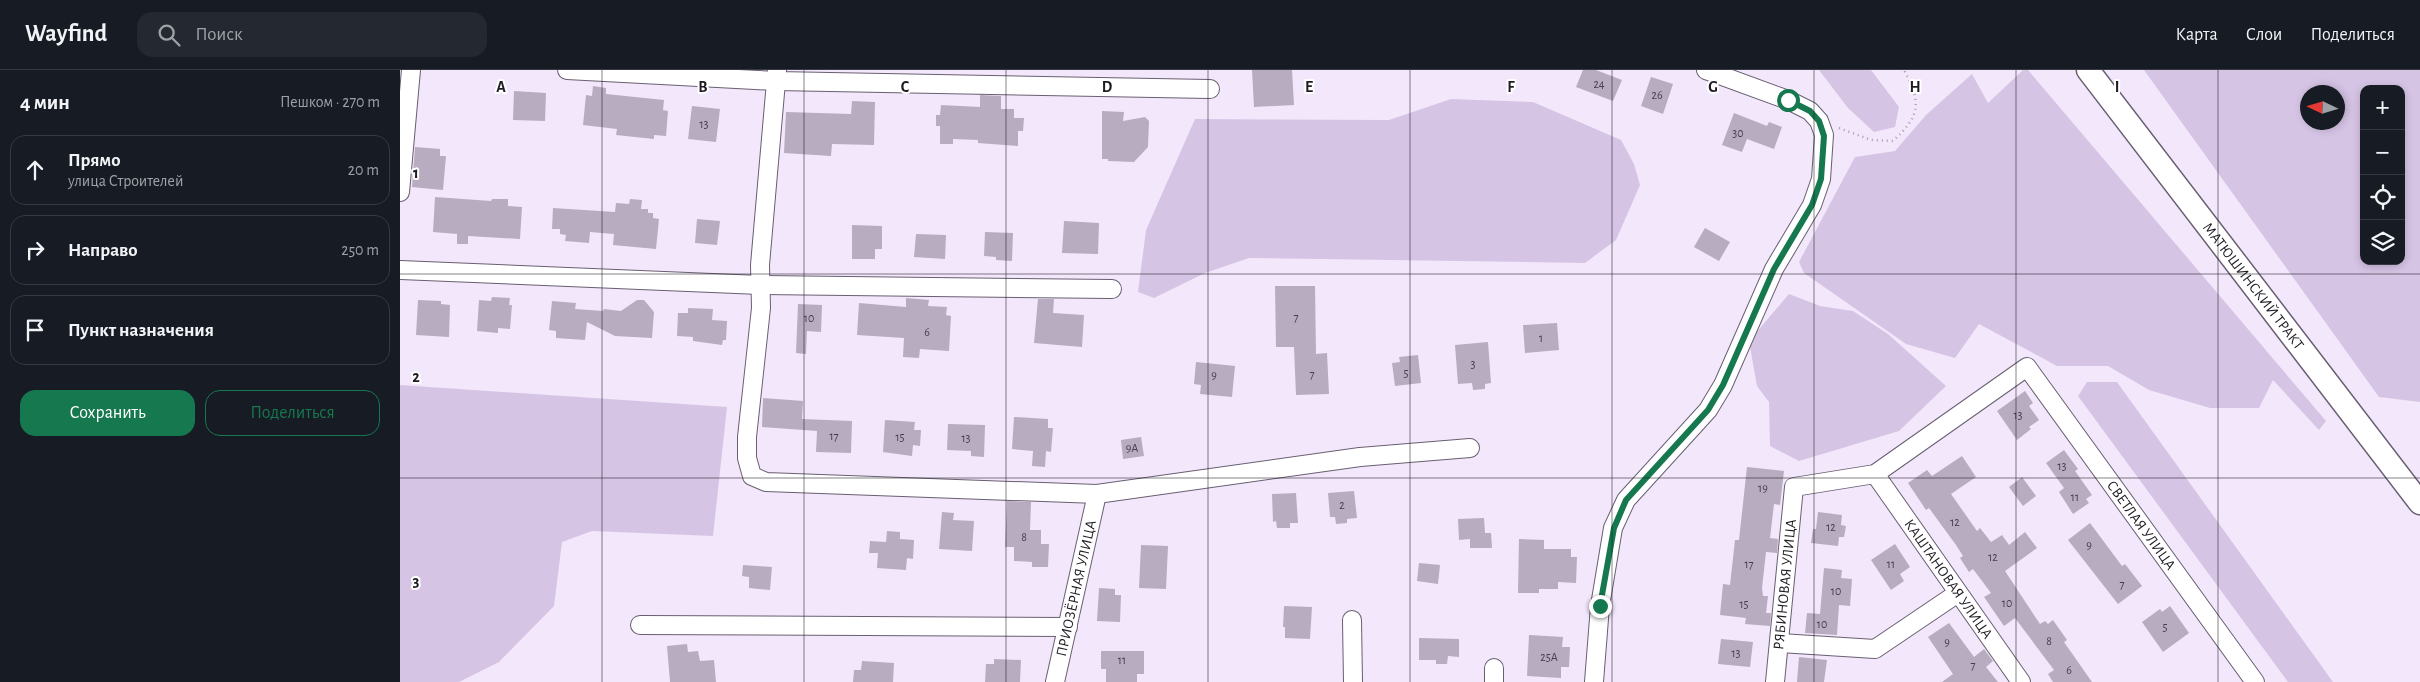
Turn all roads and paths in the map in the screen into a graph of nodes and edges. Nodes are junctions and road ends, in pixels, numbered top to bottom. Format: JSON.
{"nodes":[{"id":1,"x":411,"y":70,"type":"edge"},
{"id":2,"x":567,"y":70,"type":"edge"},
{"id":3,"x":1706,"y":70,"type":"edge"},
{"id":4,"x":1904,"y":70,"type":"edge"},
{"id":5,"x":2088,"y":70,"type":"edge"},
{"id":6,"x":776,"y":75,"type":"edge"},
{"id":7,"x":1210,"y":90,"type":"dead end"},
{"id":8,"x":404,"y":118,"type":"edge"},
{"id":9,"x":1819,"y":121,"type":"junction"},
{"id":10,"x":400,"y":192,"type":"edge"},
{"id":11,"x":400,"y":270,"type":"edge"},
{"id":12,"x":760,"y":285,"type":"junction"},
{"id":13,"x":1112,"y":289,"type":"dead end"},
{"id":14,"x":1470,"y":448,"type":"dead end"},
{"id":15,"x":1875,"y":474,"type":"junction"},
{"id":16,"x":1097,"y":494,"type":"junction"},
{"id":17,"x":2420,"y":503,"type":"edge"},
{"id":18,"x":1958,"y":593,"type":"junction"},
{"id":19,"x":1352,"y":620,"type":"dead end"},
{"id":20,"x":640,"y":625,"type":"dead end"},
{"id":21,"x":1068,"y":627,"type":"junction"},
{"id":22,"x":1780,"y":643,"type":"junction"},
{"id":23,"x":1056,"y":682,"type":"edge"},
{"id":24,"x":1353,"y":682,"type":"edge"},
{"id":25,"x":1594,"y":682,"type":"edge"},
{"id":26,"x":1775,"y":682,"type":"edge"},
{"id":27,"x":2021,"y":682,"type":"edge"},
{"id":28,"x":2255,"y":682,"type":"edge"}],
"edges":[{"from":1,"to":8,"type":"street"},
{"from":2,"to":6,"type":"street"},
{"from":3,"to":9,"type":"street"},
{"from":4,"to":9,"type":"path"},
{"from":5,"to":17,"type":"main road","name":"МАТЮШИНСКИЙ ТРАКТ"},
{"from":6,"to":7,"type":"street"},
{"from":6,"to":12,"type":"street"},
{"from":8,"to":10,"type":"street"},
{"from":9,"to":25,"type":"street"},
{"from":11,"to":12,"type":"street"},
{"from":12,"to":13,"type":"street"},
{"from":12,"to":16,"type":"street"},
{"from":14,"to":16,"type":"street"},
{"from":15,"to":18,"type":"street","name":"КАШТАНОВАЯ УЛИЦА"},
{"from":15,"to":22,"type":"street","name":"РЯБИНОВАЯ УЛИЦА"},
{"from":15,"to":28,"type":"street","name":"СВЕТЛАЯ УЛИЦА"},
{"from":16,"to":21,"type":"street","name":"ПРИОЗЁРНАЯ УЛИЦА"},
{"from":18,"to":22,"type":"street"},
{"from":18,"to":27,"type":"street","name":"КАШТАНОВАЯ УЛИЦА"},
{"from":19,"to":24,"type":"street"},
{"from":20,"to":21,"type":"street"},
{"from":21,"to":23,"type":"street","name":"ПРИОЗЁРНАЯ УЛИЦА"},
{"from":22,"to":26,"type":"street","name":"РЯБИНОВАЯ УЛИЦА"}]}
